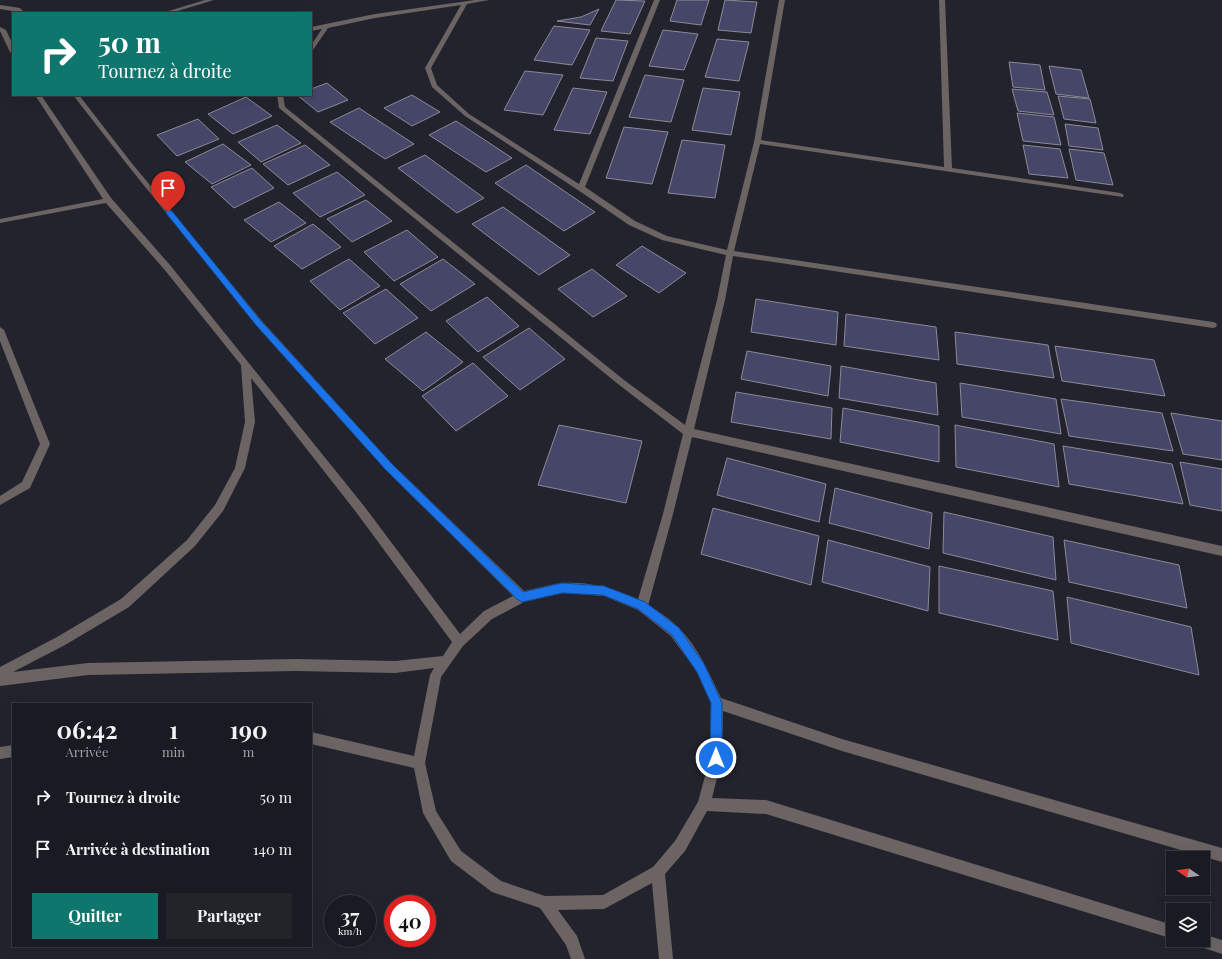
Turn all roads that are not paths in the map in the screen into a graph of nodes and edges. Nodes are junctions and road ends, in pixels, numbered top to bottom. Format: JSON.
{"nodes":[{"id":1,"x":211,"y":0,"type":"edge"},
{"id":2,"x":486,"y":0,"type":"edge"},
{"id":3,"x":657,"y":0,"type":"edge"},
{"id":4,"x":782,"y":0,"type":"edge"},
{"id":5,"x":942,"y":0,"type":"edge"},
{"id":6,"x":465,"y":3,"type":"junction"},
{"id":7,"x":0,"y":7,"type":"edge"},
{"id":8,"x":21,"y":12,"type":"edge"},
{"id":9,"x":169,"y":12,"type":"edge"},
{"id":10,"x":326,"y":27,"type":"junction"},
{"id":11,"x":0,"y":29,"type":"edge"},
{"id":12,"x":312,"y":29,"type":"edge"},
{"id":13,"x":312,"y":48,"type":"edge"},
{"id":14,"x":12,"y":50,"type":"edge"},
{"id":15,"x":39,"y":96,"type":"edge"},
{"id":16,"x":77,"y":96,"type":"edge"},
{"id":17,"x":280,"y":96,"type":"edge"},
{"id":18,"x":757,"y":142,"type":"junction"},
{"id":19,"x":948,"y":169,"type":"junction"},
{"id":20,"x":581,"y":188,"type":"junction"},
{"id":21,"x":1120,"y":195,"type":"dead end"},
{"id":22,"x":108,"y":200,"type":"junction"},
{"id":23,"x":0,"y":221,"type":"edge"},
{"id":24,"x":730,"y":253,"type":"junction"},
{"id":25,"x":1213,"y":325,"type":"dead end"},
{"id":26,"x":0,"y":330,"type":"edge"},
{"id":27,"x":245,"y":364,"type":"junction"},
{"id":28,"x":688,"y":432,"type":"junction"},
{"id":29,"x":0,"y":501,"type":"edge"},
{"id":30,"x":1222,"y":551,"type":"edge"},
{"id":31,"x":522,"y":597,"type":"junction"},
{"id":32,"x":642,"y":606,"type":"junction"},
{"id":33,"x":459,"y":642,"type":"junction"},
{"id":34,"x":446,"y":661,"type":"junction"},
{"id":35,"x":0,"y":673,"type":"edge"},
{"id":36,"x":0,"y":680,"type":"edge"},
{"id":37,"x":717,"y":703,"type":"junction"},
{"id":38,"x":312,"y":738,"type":"edge"},
{"id":39,"x":12,"y":751,"type":"edge"},
{"id":40,"x":0,"y":753,"type":"edge"},
{"id":41,"x":419,"y":763,"type":"junction"},
{"id":42,"x":704,"y":804,"type":"junction"},
{"id":43,"x":1222,"y":855,"type":"edge"},
{"id":44,"x":658,"y":872,"type":"junction"},
{"id":45,"x":545,"y":903,"type":"junction"},
{"id":46,"x":1166,"y":930,"type":"edge"},
{"id":47,"x":1210,"y":943,"type":"edge"},
{"id":48,"x":1222,"y":947,"type":"edge"},
{"id":49,"x":578,"y":959,"type":"edge"},
{"id":50,"x":666,"y":959,"type":"edge"}],
"edges":[{"from":1,"to":9,"type":"street"},
{"from":2,"to":6,"type":"street"},
{"from":3,"to":20,"type":"street"},
{"from":4,"to":18,"type":"street"},
{"from":5,"to":19,"type":"street"},
{"from":6,"to":10,"type":"street"},
{"from":6,"to":20,"type":"street"},
{"from":7,"to":8,"type":"street"},
{"from":10,"to":12,"type":"street"},
{"from":10,"to":13,"type":"street"},
{"from":11,"to":14,"type":"street"},
{"from":15,"to":22,"type":"street"},
{"from":16,"to":31,"type":"street"},
{"from":17,"to":28,"type":"street"},
{"from":18,"to":19,"type":"street"},
{"from":18,"to":24,"type":"street"},
{"from":19,"to":21,"type":"street"},
{"from":20,"to":24,"type":"street"},
{"from":22,"to":23,"type":"street"},
{"from":22,"to":27,"type":"street"},
{"from":24,"to":25,"type":"street"},
{"from":24,"to":28,"type":"street"},
{"from":26,"to":29,"type":"street"},
{"from":27,"to":33,"type":"street"},
{"from":27,"to":35,"type":"street"},
{"from":28,"to":30,"type":"street"},
{"from":28,"to":32,"type":"street"},
{"from":31,"to":32,"type":"street"},
{"from":31,"to":33,"type":"street"},
{"from":32,"to":37,"type":"street"},
{"from":33,"to":34,"type":"street"},
{"from":34,"to":36,"type":"street"},
{"from":34,"to":41,"type":"street"},
{"from":37,"to":42,"type":"street"},
{"from":37,"to":43,"type":"street"},
{"from":38,"to":41,"type":"street"},
{"from":39,"to":40,"type":"street"},
{"from":41,"to":45,"type":"street"},
{"from":42,"to":44,"type":"street"},
{"from":42,"to":46,"type":"street"},
{"from":44,"to":45,"type":"street"},
{"from":44,"to":50,"type":"street"},
{"from":45,"to":49,"type":"street"},
{"from":47,"to":48,"type":"street"}]}
